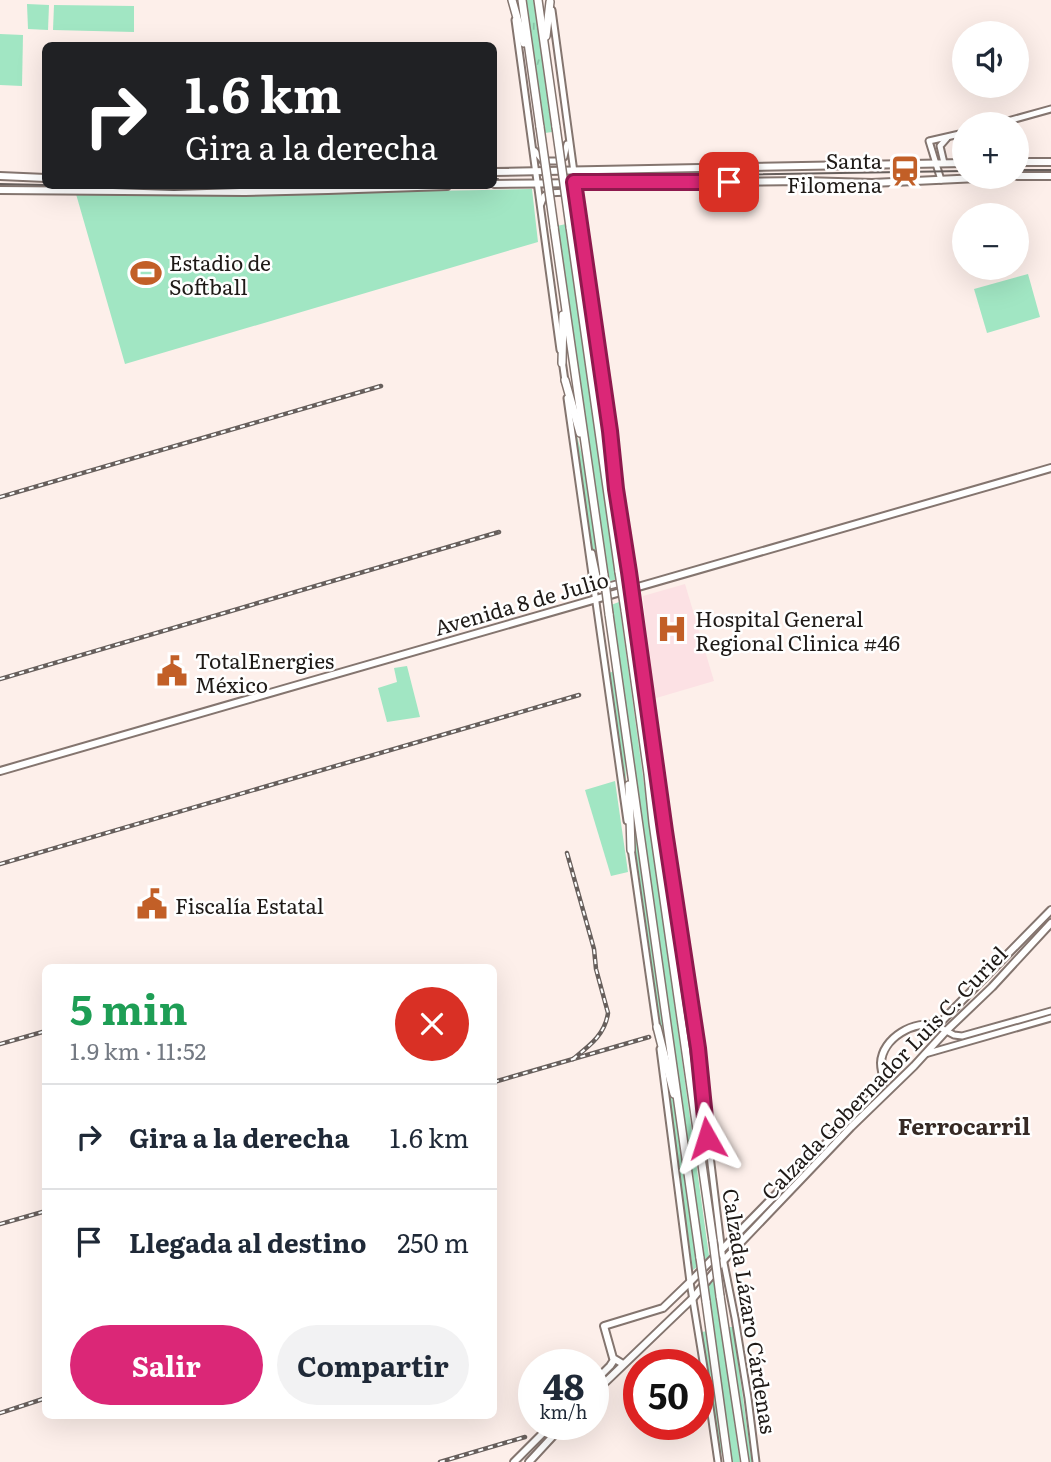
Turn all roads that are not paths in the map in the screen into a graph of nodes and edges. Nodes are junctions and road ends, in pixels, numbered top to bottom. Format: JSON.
{"nodes":[{"id":1,"x":512,"y":0,"type":"edge"},
{"id":2,"x":522,"y":0,"type":"edge"},
{"id":3,"x":538,"y":0,"type":"edge"},
{"id":4,"x":550,"y":1,"type":"edge"},
{"id":5,"x":544,"y":43,"type":"junction"},
{"id":6,"x":532,"y":70,"type":"junction"},
{"id":7,"x":1051,"y":109,"type":"edge"},
{"id":8,"x":1029,"y":115,"type":"edge"},
{"id":9,"x":950,"y":136,"type":"joint"},
{"id":10,"x":568,"y":139,"type":"junction"},
{"id":11,"x":532,"y":145,"type":"junction"},
{"id":12,"x":1029,"y":162,"type":"edge"},
{"id":13,"x":1051,"y":162,"type":"edge"},
{"id":14,"x":940,"y":163,"type":"junction"},
{"id":15,"x":952,"y":163,"type":"edge"},
{"id":16,"x":586,"y":170,"type":"junction"},
{"id":17,"x":573,"y":171,"type":"junction"},
{"id":18,"x":497,"y":172,"type":"edge"},
{"id":19,"x":522,"y":172,"type":"junction"},
{"id":20,"x":536,"y":172,"type":"junction"},
{"id":21,"x":0,"y":176,"type":"edge"},
{"id":22,"x":1029,"y":176,"type":"edge"},
{"id":23,"x":1051,"y":176,"type":"edge"},
{"id":24,"x":42,"y":177,"type":"edge"},
{"id":25,"x":952,"y":179,"type":"edge"},
{"id":26,"x":941,"y":180,"type":"junction"},
{"id":27,"x":574,"y":182,"type":"junction"},
{"id":28,"x":585,"y":182,"type":"junction"},
{"id":29,"x":513,"y":183,"type":"junction"},
{"id":30,"x":537,"y":183,"type":"junction"},
{"id":31,"x":497,"y":184,"type":"edge"},
{"id":32,"x":358,"y":189,"type":"edge"},
{"id":33,"x":0,"y":190,"type":"edge"},
{"id":34,"x":540,"y":208,"type":"junction"},
{"id":35,"x":578,"y":208,"type":"junction"},
{"id":36,"x":563,"y":293,"type":"junction"},
{"id":37,"x":583,"y":320,"type":"junction"},
{"id":38,"x":562,"y":363,"type":"junction"},
{"id":39,"x":565,"y":380,"type":"junction"},
{"id":40,"x":603,"y":381,"type":"junction"},
{"id":41,"x":604,"y":391,"type":"junction"},
{"id":42,"x":587,"y":458,"type":"junction"},
{"id":43,"x":1051,"y":468,"type":"edge"},
{"id":44,"x":605,"y":472,"type":"junction"},
{"id":45,"x":586,"y":530,"type":"junction"},
{"id":46,"x":629,"y":572,"type":"junction"},
{"id":47,"x":632,"y":589,"type":"junction"},
{"id":48,"x":596,"y":599,"type":"junction"},
{"id":49,"x":628,"y":749,"type":"junction"},
{"id":50,"x":0,"y":771,"type":"edge"},
{"id":51,"x":648,"y":774,"type":"junction"},
{"id":52,"x":667,"y":845,"type":"junction"},
{"id":53,"x":631,"y":849,"type":"junction"},
{"id":54,"x":1051,"y":910,"type":"edge"},
{"id":55,"x":1051,"y":923,"type":"edge"},
{"id":56,"x":1051,"y":1011,"type":"edge"},
{"id":57,"x":1051,"y":1018,"type":"edge"},
{"id":58,"x":937,"y":1026,"type":"junction"},
{"id":59,"x":657,"y":1027,"type":"junction"},
{"id":60,"x":946,"y":1031,"type":"junction"},
{"id":61,"x":698,"y":1050,"type":"junction"},
{"id":62,"x":925,"y":1054,"type":"junction"},
{"id":63,"x":680,"y":1115,"type":"junction"},
{"id":64,"x":698,"y":1140,"type":"junction"},
{"id":65,"x":722,"y":1249,"type":"junction"},
{"id":66,"x":724,"y":1260,"type":"junction"},
{"id":67,"x":690,"y":1282,"type":"junction"},
{"id":68,"x":693,"y":1298,"type":"junction"},
{"id":69,"x":639,"y":1349,"type":"edge"},
{"id":70,"x":614,"y":1360,"type":"junction"},
{"id":71,"x":623,"y":1364,"type":"joint"},
{"id":72,"x":609,"y":1367,"type":"edge"},
{"id":73,"x":609,"y":1378,"type":"edge"},
{"id":74,"x":536,"y":1440,"type":"edge"},
{"id":75,"x":549,"y":1440,"type":"edge"},
{"id":76,"x":727,"y":1451,"type":"junction"},
{"id":77,"x":745,"y":1460,"type":"edge"},
{"id":78,"x":514,"y":1462,"type":"edge"},
{"id":79,"x":529,"y":1462,"type":"edge"},
{"id":80,"x":720,"y":1462,"type":"edge"},
{"id":81,"x":729,"y":1462,"type":"edge"},
{"id":82,"x":756,"y":1462,"type":"edge"}],
"edges":[{"from":1,"to":6,"type":"highway"},
{"from":1,"to":11,"type":"main road"},
{"from":2,"to":6,"type":"highway","name":"Calzada Lázaro Cárdenas"},
{"from":3,"to":5,"type":"highway","name":"Calzada Lázaro Cárdenas"},
{"from":4,"to":5,"type":"highway"},
{"from":4,"to":10,"type":"main road","name":"Calzada Lázaro Cárdenas"},
{"from":5,"to":37,"type":"highway","name":"Calzada Lázaro Cárdenas","bridge":true},
{"from":6,"to":36,"type":"highway","name":"Calzada Lázaro Cárdenas","bridge":true},
{"from":7,"to":8,"type":"main road"},
{"from":9,"to":14,"type":"main road"},
{"from":9,"to":14,"type":"main road"},
{"from":10,"to":11,"type":"main road"},
{"from":10,"to":17,"type":"main road","name":"Calzada Lázaro Cárdenas"},
{"from":11,"to":20,"type":"main road"},
{"from":12,"to":13,"type":"main road"},
{"from":14,"to":15,"type":"main road"},
{"from":14,"to":16,"type":"main road"},
{"from":14,"to":26,"type":"main road"},
{"from":16,"to":17,"type":"main road"},
{"from":16,"to":28,"type":"main road"},
{"from":17,"to":20,"type":"main road"},
{"from":17,"to":27,"type":"main road","name":"Calzada Lázaro Cárdenas"},
{"from":18,"to":19,"type":"main road"},
{"from":19,"to":20,"type":"main road"},
{"from":19,"to":29,"type":"main road"},
{"from":20,"to":30,"type":"main road"},
{"from":21,"to":24,"type":"main road"},
{"from":22,"to":23,"type":"main road"},
{"from":25,"to":26,"type":"main road"},
{"from":26,"to":28,"type":"main road"},
{"from":27,"to":28,"type":"main road"},
{"from":27,"to":30,"type":"main road"},
{"from":27,"to":35,"type":"main road","name":"Calzada Lázaro Cárdenas"},
{"from":29,"to":30,"type":"main road"},
{"from":29,"to":31,"type":"main road"},
{"from":30,"to":34,"type":"main road"},
{"from":32,"to":33,"type":"main road"},
{"from":34,"to":35,"type":"main road"},
{"from":34,"to":38,"type":"main road"},
{"from":35,"to":40,"type":"main road","name":"Calzada Lázaro Cárdenas"},
{"from":36,"to":38,"type":"highway"},
{"from":36,"to":42,"type":"highway","name":"Calzada Lázaro Cárdenas"},
{"from":37,"to":40,"type":"highway"},
{"from":37,"to":44,"type":"highway","name":"Calzada Lázaro Cárdenas"},
{"from":38,"to":39,"type":"main road"},
{"from":39,"to":42,"type":"highway"},
{"from":39,"to":45,"type":"main road"},
{"from":40,"to":41,"type":"main road","name":"Calzada Lázaro Cárdenas"},
{"from":41,"to":44,"type":"highway"},
{"from":41,"to":46,"type":"main road","name":"Calzada Lázaro Cárdenas"},
{"from":42,"to":49,"type":"highway","name":"Calzada Lázaro Cárdenas","bridge":true},
{"from":43,"to":47,"type":"main road","name":"Avenida 8 de Julio"},
{"from":44,"to":51,"type":"highway","name":"Calzada Lázaro Cárdenas","bridge":true},
{"from":45,"to":46,"type":"main road"},
{"from":45,"to":48,"type":"main road"},
{"from":46,"to":47,"type":"main road","name":"Calzada Lázaro Cárdenas"},
{"from":47,"to":48,"type":"main road","name":"Avenida 8 de Julio"},
{"from":47,"to":52,"type":"main road","name":"Calzada Lázaro Cárdenas"},
{"from":48,"to":50,"type":"main road","name":"Avenida 8 de Julio"},
{"from":48,"to":53,"type":"main road"},
{"from":49,"to":53,"type":"highway"},
{"from":49,"to":63,"type":"highway","name":"Calzada Lázaro Cárdenas"},
{"from":51,"to":52,"type":"highway"},
{"from":51,"to":64,"type":"highway","name":"Calzada Lázaro Cárdenas"},
{"from":52,"to":61,"type":"main road","name":"Calzada Lázaro Cárdenas"},
{"from":53,"to":59,"type":"main road"},
{"from":54,"to":58,"type":"main road","name":"Calzada Gobernador Luis C. Curiel"},
{"from":55,"to":60,"type":"main road","name":"Calzada Gobernador Luis C. Curiel"},
{"from":56,"to":60,"type":"main road"},
{"from":57,"to":62,"type":"main road"},
{"from":58,"to":60,"type":"main road"},
{"from":58,"to":65,"type":"main road","name":"Calzada Gobernador Luis C. Curiel"},
{"from":59,"to":63,"type":"highway"},
{"from":59,"to":67,"type":"main road"},
{"from":60,"to":62,"type":"main road","name":"Calzada Gobernador Luis C. Curiel"},
{"from":61,"to":64,"type":"highway"},
{"from":61,"to":65,"type":"main road","name":"Calzada Lázaro Cárdenas"},
{"from":62,"to":66,"type":"main road","name":"Calzada Gobernador Luis C. Curiel"},
{"from":63,"to":76,"type":"highway","name":"Calzada Lázaro Cárdenas","bridge":true},
{"from":64,"to":77,"type":"highway","name":"Calzada Lázaro Cárdenas","bridge":true},
{"from":65,"to":66,"type":"main road","name":"Calzada Lázaro Cárdenas"},
{"from":65,"to":67,"type":"main road","name":"Calzada Gobernador Luis C. Curiel"},
{"from":66,"to":68,"type":"main road","name":"Calzada Gobernador Luis C. Curiel"},
{"from":66,"to":82,"type":"main road","name":"Calzada Lázaro Cárdenas"},
{"from":67,"to":68,"type":"main road"},
{"from":67,"to":70,"type":"main road","name":"Calzada Gobernador Luis C. Curiel"},
{"from":68,"to":69,"type":"main road","name":"Calzada Gobernador Luis C. Curiel"},
{"from":68,"to":80,"type":"main road"},
{"from":70,"to":71,"type":"main road"},
{"from":70,"to":72,"type":"main road"},
{"from":71,"to":73,"type":"main road","name":"Calzada Gobernador Luis C. Curiel"},
{"from":74,"to":78,"type":"main road"},
{"from":75,"to":79,"type":"main road"},
{"from":76,"to":80,"type":"highway"},
{"from":76,"to":81,"type":"highway","name":"Calzada Lázaro Cárdenas"}]}
